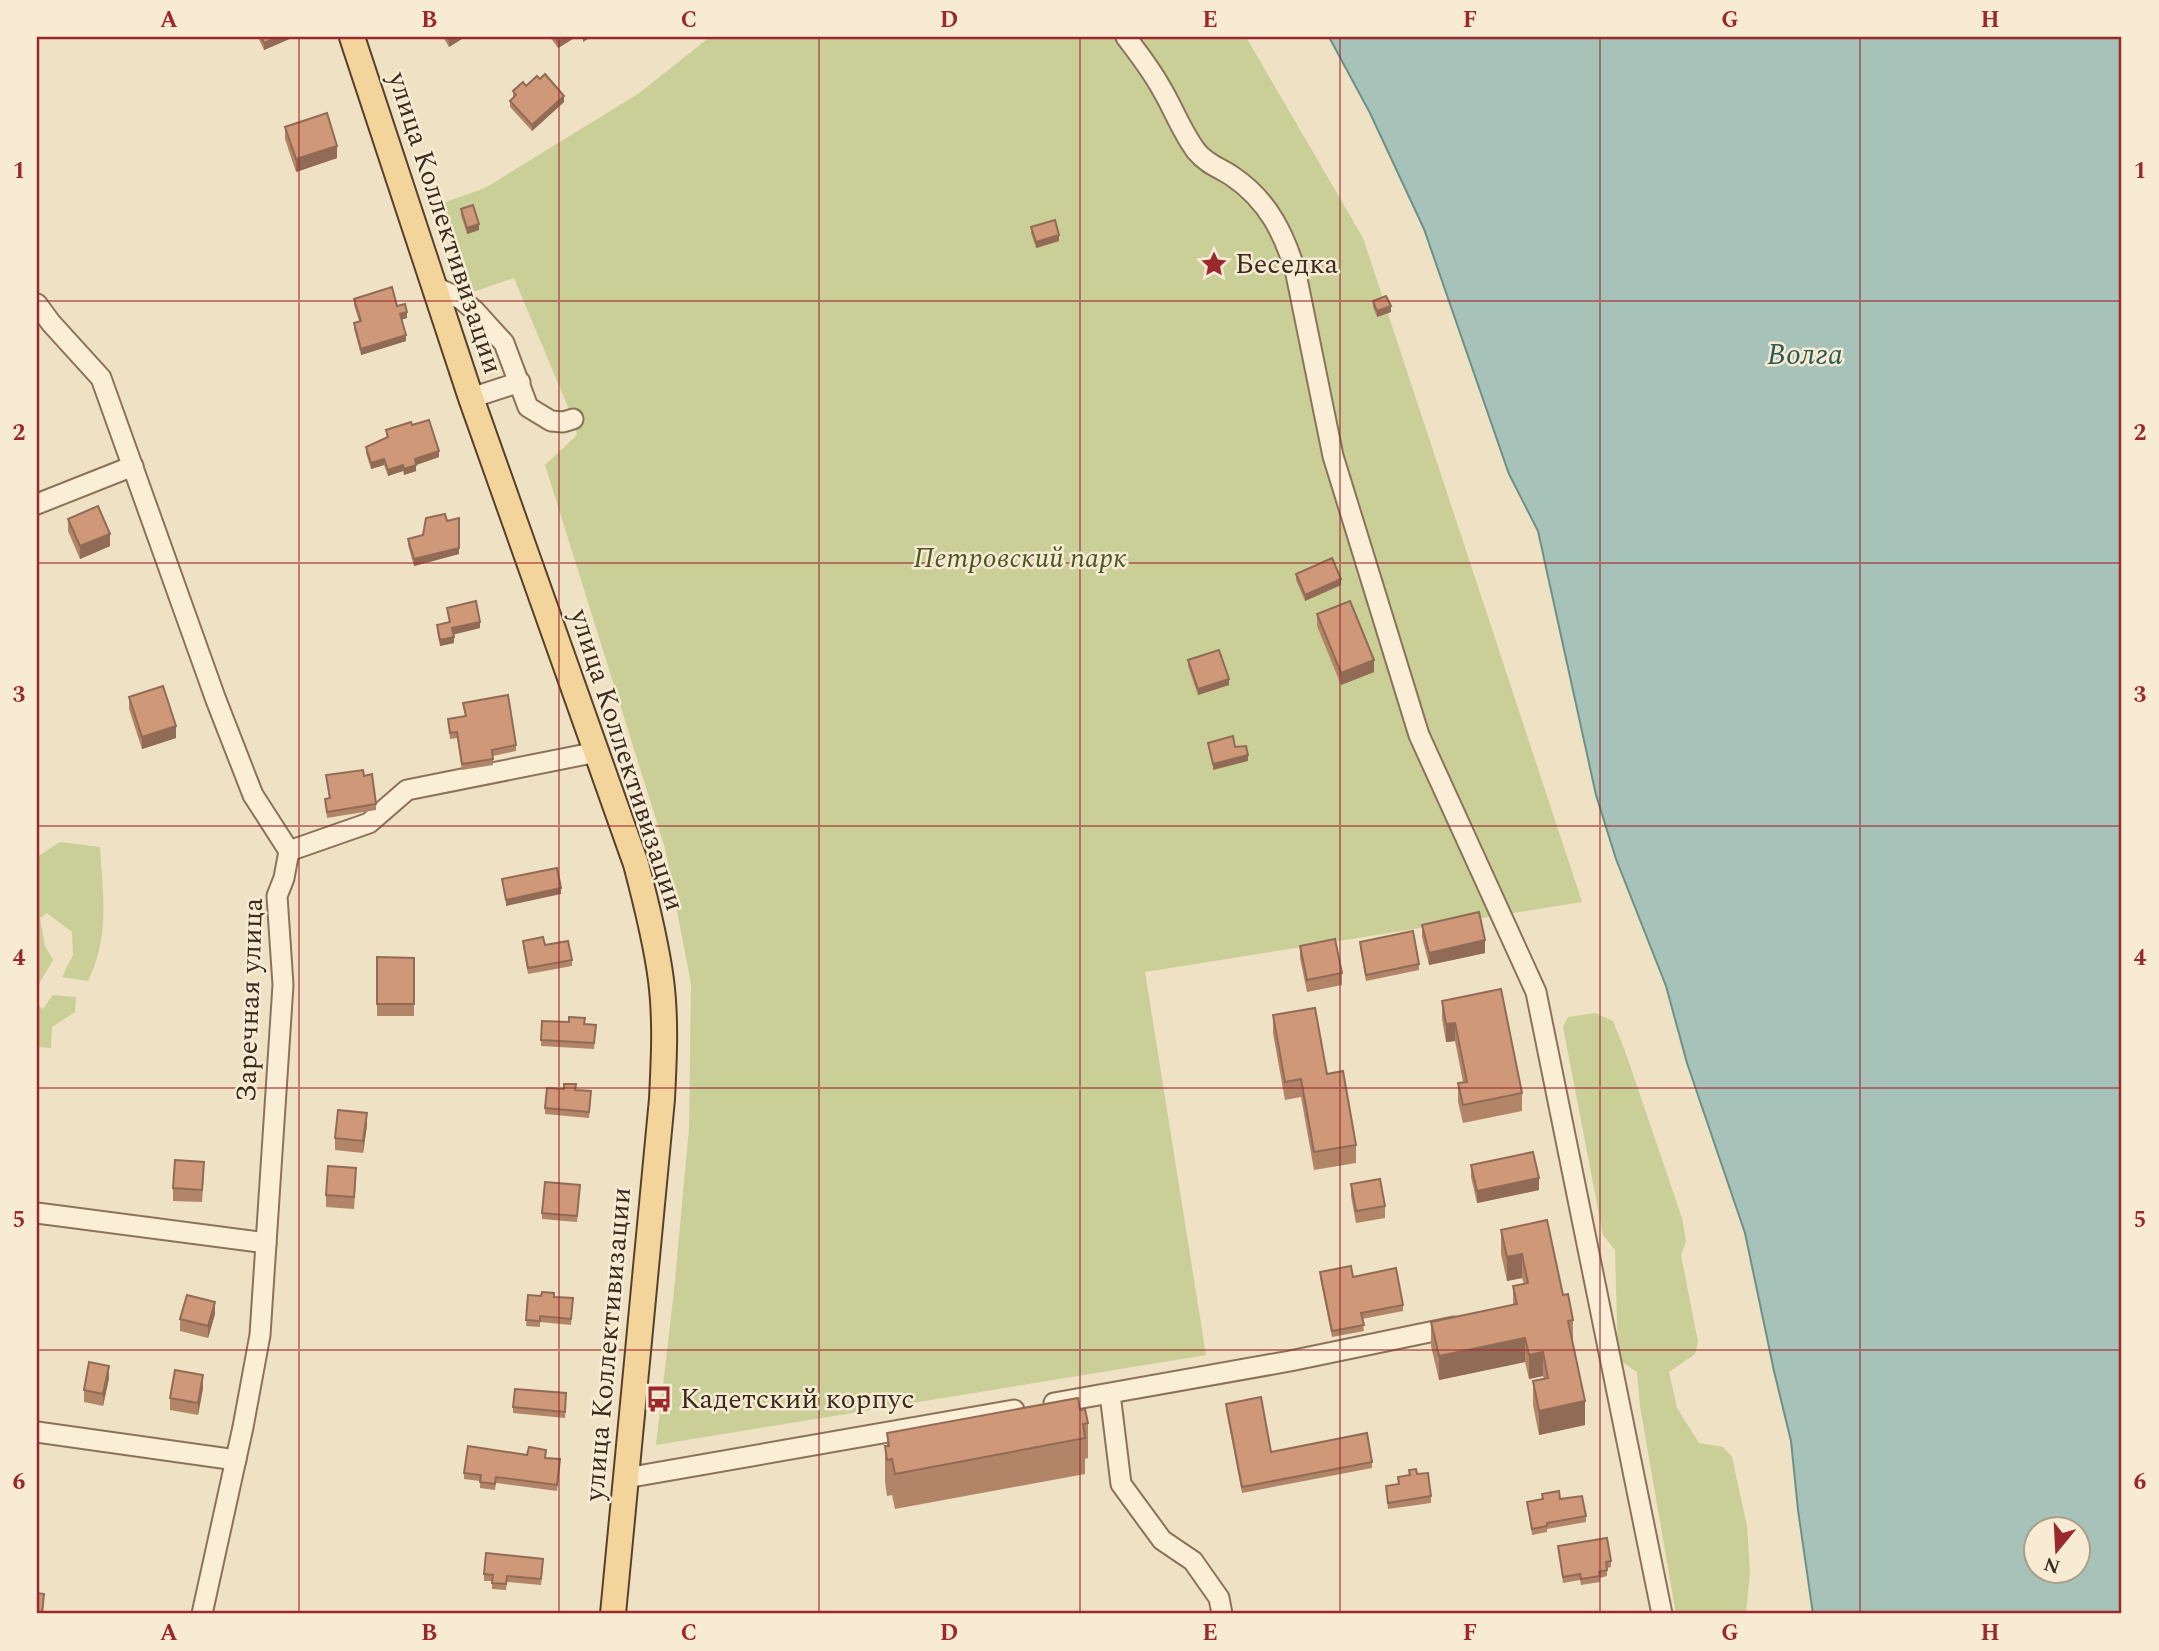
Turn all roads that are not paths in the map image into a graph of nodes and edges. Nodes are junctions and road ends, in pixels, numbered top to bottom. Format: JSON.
{"nodes":[{"id":1,"x":352,"y":37,"type":"edge"},
{"id":2,"x":1126,"y":37,"type":"edge"},
{"id":3,"x":435,"y":287,"type":"junction"},
{"id":4,"x":37,"y":304,"type":"edge"},
{"id":5,"x":520,"y":382,"type":"junction"},
{"id":6,"x":471,"y":398,"type":"junction"},
{"id":7,"x":573,"y":419,"type":"dead end"},
{"id":8,"x":133,"y":466,"type":"junction"},
{"id":9,"x":37,"y":504,"type":"edge"},
{"id":10,"x":597,"y":752,"type":"junction"},
{"id":11,"x":289,"y":850,"type":"junction"},
{"id":12,"x":37,"y":1213,"type":"edge"},
{"id":13,"x":266,"y":1243,"type":"junction"},
{"id":14,"x":1471,"y":1323,"type":"edge"},
{"id":15,"x":1110,"y":1394,"type":"junction"},
{"id":16,"x":37,"y":1432,"type":"edge"},
{"id":17,"x":236,"y":1460,"type":"junction"},
{"id":18,"x":626,"y":1478,"type":"junction"},
{"id":19,"x":202,"y":1614,"type":"edge"},
{"id":20,"x":613,"y":1614,"type":"edge"},
{"id":21,"x":1222,"y":1614,"type":"edge"},
{"id":22,"x":1662,"y":1614,"type":"edge"}],
"edges":[{"from":1,"to":3,"type":"main road","name":"улица Коллективизации"},
{"from":2,"to":22,"type":"street"},
{"from":3,"to":5,"type":"street"},
{"from":3,"to":6,"type":"main road","name":"улица Коллективизации"},
{"from":4,"to":8,"type":"street"},
{"from":5,"to":6,"type":"street"},
{"from":5,"to":7,"type":"street"},
{"from":6,"to":10,"type":"main road","name":"улица Коллективизации"},
{"from":8,"to":9,"type":"street"},
{"from":8,"to":11,"type":"street"},
{"from":10,"to":11,"type":"street"},
{"from":10,"to":18,"type":"main road","name":"улица Коллективизации"},
{"from":11,"to":13,"type":"street","name":"Заречная улица"},
{"from":12,"to":13,"type":"street"},
{"from":13,"to":17,"type":"street","name":"Заречная улица"},
{"from":14,"to":15,"type":"street"},
{"from":15,"to":18,"type":"street"},
{"from":15,"to":21,"type":"street"},
{"from":16,"to":17,"type":"street"},
{"from":17,"to":19,"type":"street","name":"Заречная улица"},
{"from":18,"to":20,"type":"main road","name":"улица Коллективизации"}]}
